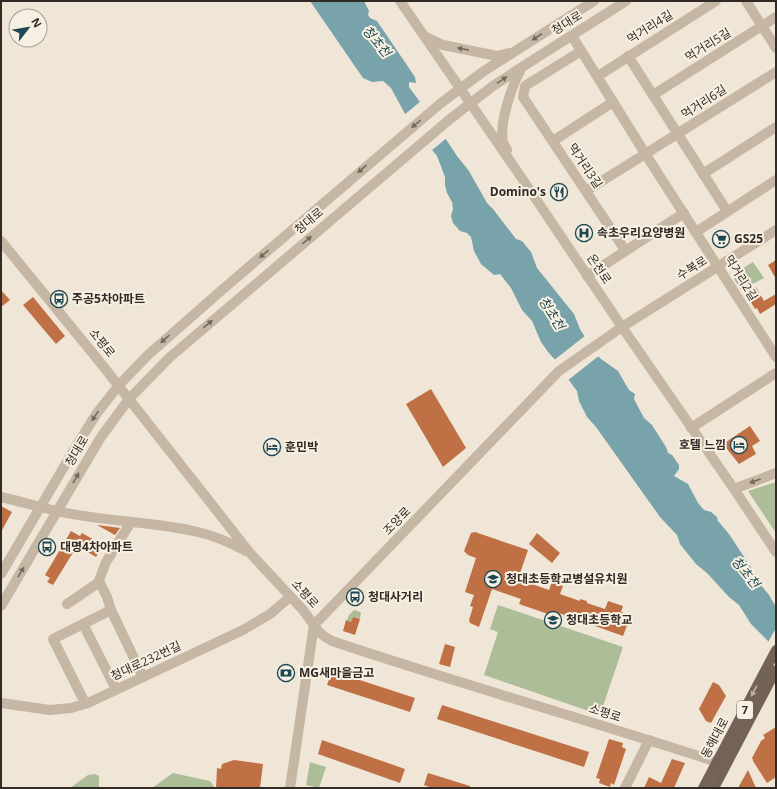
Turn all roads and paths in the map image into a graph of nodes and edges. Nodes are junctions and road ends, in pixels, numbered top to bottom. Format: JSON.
{"nodes":[{"id":1,"x":400,"y":1,"type":"edge"},
{"id":2,"x":594,"y":1,"type":"edge"},
{"id":3,"x":626,"y":1,"type":"edge"},
{"id":4,"x":716,"y":1,"type":"edge"},
{"id":5,"x":746,"y":1,"type":"edge"},
{"id":6,"x":776,"y":17,"type":"edge"},
{"id":7,"x":762,"y":26,"type":"junction"},
{"id":8,"x":424,"y":36,"type":"junction"},
{"id":9,"x":572,"y":36,"type":"junction"},
{"id":10,"x":776,"y":48,"type":"edge"},
{"id":11,"x":515,"y":51,"type":"junction"},
{"id":12,"x":581,"y":51,"type":"junction"},
{"id":13,"x":628,"y":56,"type":"junction"},
{"id":14,"x":522,"y":67,"type":"junction"},
{"id":15,"x":776,"y":72,"type":"edge"},
{"id":16,"x":598,"y":76,"type":"junction"},
{"id":17,"x":460,"y":88,"type":"junction"},
{"id":18,"x":653,"y":95,"type":"junction"},
{"id":19,"x":613,"y":102,"type":"junction"},
{"id":20,"x":471,"y":103,"type":"junction"},
{"id":21,"x":776,"y":127,"type":"edge"},
{"id":22,"x":678,"y":134,"type":"junction"},
{"id":23,"x":553,"y":141,"type":"junction"},
{"id":24,"x":646,"y":155,"type":"junction"},
{"id":25,"x":519,"y":174,"type":"junction"},
{"id":26,"x":703,"y":174,"type":"junction"},
{"id":27,"x":776,"y":180,"type":"edge"},
{"id":28,"x":586,"y":192,"type":"junction"},
{"id":29,"x":727,"y":211,"type":"junction"},
{"id":30,"x":684,"y":213,"type":"junction"},
{"id":31,"x":776,"y":230,"type":"edge"},
{"id":32,"x":696,"y":232,"type":"junction"},
{"id":33,"x":1,"y":240,"type":"edge"},
{"id":34,"x":625,"y":250,"type":"junction"},
{"id":35,"x":719,"y":266,"type":"junction"},
{"id":36,"x":587,"y":276,"type":"junction"},
{"id":37,"x":622,"y":327,"type":"junction"},
{"id":38,"x":776,"y":357,"type":"edge"},
{"id":39,"x":776,"y":373,"type":"edge"},
{"id":40,"x":119,"y":385,"type":"junction"},
{"id":41,"x":129,"y":399,"type":"junction"},
{"id":42,"x":691,"y":428,"type":"junction"},
{"id":43,"x":776,"y":473,"type":"edge"},
{"id":44,"x":734,"y":489,"type":"junction"},
{"id":45,"x":1,"y":497,"type":"edge"},
{"id":46,"x":41,"y":507,"type":"junction"},
{"id":47,"x":57,"y":512,"type":"junction"},
{"id":48,"x":130,"y":522,"type":"junction"},
{"id":49,"x":776,"y":552,"type":"edge"},
{"id":50,"x":250,"y":553,"type":"junction"},
{"id":51,"x":1,"y":574,"type":"edge"},
{"id":52,"x":99,"y":581,"type":"junction"},
{"id":53,"x":290,"y":597,"type":"junction"},
{"id":54,"x":67,"y":604,"type":"dead end"},
{"id":55,"x":1,"y":606,"type":"edge"},
{"id":56,"x":111,"y":610,"type":"junction"},
{"id":57,"x":83,"y":624,"type":"junction"},
{"id":58,"x":314,"y":625,"type":"junction"},
{"id":59,"x":774,"y":653,"type":"edge"},
{"id":60,"x":776,"y":670,"type":"edge"},
{"id":61,"x":143,"y":676,"type":"junction"},
{"id":62,"x":116,"y":689,"type":"junction"},
{"id":63,"x":1,"y":703,"type":"edge"},
{"id":64,"x":85,"y":703,"type":"junction"},
{"id":65,"x":649,"y":740,"type":"junction"},
{"id":66,"x":721,"y":764,"type":"junction"},
{"id":67,"x":290,"y":788,"type":"edge"},
{"id":68,"x":625,"y":788,"type":"edge"},
{"id":69,"x":703,"y":788,"type":"edge"},
{"id":70,"x":714,"y":788,"type":"edge"}],
"edges":[{"from":1,"to":8,"type":"street","name":"온천로"},
{"from":2,"to":11,"type":"street","name":"청대로","one_way":true},
{"from":3,"to":9,"type":"street","name":"청대로"},
{"from":4,"to":13,"type":"street","name":"먹거리4길"},
{"from":5,"to":7,"type":"street"},
{"from":6,"to":7,"type":"street","name":"먹거리5길"},
{"from":7,"to":10,"type":"street"},
{"from":7,"to":18,"type":"street","name":"먹거리5길"},
{"from":11,"to":8,"type":"street","one_way":true},
{"from":8,"to":17,"type":"street","name":"온천로"},
{"from":9,"to":12,"type":"street","name":"먹거리2길"},
{"from":9,"to":14,"type":"street","name":"청대로"},
{"from":11,"to":17,"type":"street","name":"청대로"},
{"from":12,"to":16,"type":"street","name":"먹거리2길"},
{"from":12,"to":23,"type":"street","name":"먹거리3길"},
{"from":13,"to":16,"type":"street","name":"먹거리4길"},
{"from":13,"to":18,"type":"street"},
{"from":20,"to":14,"type":"street","name":"청대로","one_way":true},
{"from":14,"to":25,"type":"street"},
{"from":15,"to":22,"type":"street","name":"먹거리6길"},
{"from":16,"to":19,"type":"street","name":"먹거리2길"},
{"from":17,"to":20,"type":"street","name":"온천로"},
{"from":17,"to":40,"type":"street","name":"청대로","one_way":true},
{"from":18,"to":22,"type":"street"},
{"from":19,"to":23,"type":"street"},
{"from":19,"to":24,"type":"street","name":"먹거리2길"},
{"from":20,"to":25,"type":"street","name":"온천로"},
{"from":41,"to":20,"type":"street","name":"청대로","one_way":true},
{"from":21,"to":26,"type":"street"},
{"from":22,"to":24,"type":"street","name":"먹거리6길"},
{"from":22,"to":26,"type":"street"},
{"from":23,"to":28,"type":"street","name":"먹거리3길"},
{"from":24,"to":28,"type":"street"},
{"from":24,"to":30,"type":"street","name":"먹거리2길"},
{"from":25,"to":36,"type":"street","name":"온천로"},
{"from":26,"to":29,"type":"street"},
{"from":27,"to":29,"type":"street"},
{"from":28,"to":34,"type":"street","name":"먹거리3길"},
{"from":29,"to":32,"type":"street"},
{"from":30,"to":32,"type":"street","name":"먹거리2길"},
{"from":30,"to":34,"type":"street"},
{"from":31,"to":35,"type":"street","name":"수복로"},
{"from":32,"to":35,"type":"street","name":"먹거리2길"},
{"from":33,"to":40,"type":"street","name":"소평로"},
{"from":34,"to":36,"type":"street"},
{"from":35,"to":37,"type":"street","name":"수복로"},
{"from":35,"to":38,"type":"street","name":"먹거리2길"},
{"from":36,"to":37,"type":"street","name":"온천로"},
{"from":37,"to":42,"type":"street","name":"온천로"},
{"from":37,"to":58,"type":"street","name":"조양로"},
{"from":39,"to":42,"type":"street"},
{"from":40,"to":41,"type":"street","name":"소평로"},
{"from":40,"to":46,"type":"street","name":"청대로","one_way":true},
{"from":47,"to":41,"type":"street","name":"청대로","one_way":true},
{"from":41,"to":50,"type":"street","name":"소평로"},
{"from":42,"to":44,"type":"street","name":"온천로"},
{"from":43,"to":44,"type":"street","one_way":true},
{"from":44,"to":49,"type":"street","name":"온천로"},
{"from":45,"to":46,"type":"street"},
{"from":46,"to":47,"type":"street"},
{"from":46,"to":51,"type":"street","name":"청대로"},
{"from":47,"to":48,"type":"street"},
{"from":55,"to":47,"type":"street","name":"청대로","one_way":true},
{"from":48,"to":50,"type":"street"},
{"from":48,"to":52,"type":"street"},
{"from":50,"to":53,"type":"street","name":"소평로"},
{"from":52,"to":54,"type":"street"},
{"from":52,"to":56,"type":"street"},
{"from":53,"to":58,"type":"street","name":"소평로"},
{"from":53,"to":61,"type":"street","name":"청대로232번길"},
{"from":56,"to":57,"type":"street"},
{"from":56,"to":61,"type":"street"},
{"from":57,"to":62,"type":"street"},
{"from":57,"to":64,"type":"street"},
{"from":58,"to":65,"type":"street","name":"소평로"},
{"from":58,"to":67,"type":"street"},
{"from":59,"to":66,"type":"main road","name":"동해대로","number":"7","one_way":true},
{"from":60,"to":66,"type":"main road","name":"동해대로","number":"7"},
{"from":61,"to":62,"type":"street","name":"청대로232번길"},
{"from":62,"to":64,"type":"street","name":"청대로232번길"},
{"from":63,"to":64,"type":"street","name":"청대로232번길"},
{"from":65,"to":66,"type":"street","name":"소평로"},
{"from":65,"to":68,"type":"street"},
{"from":66,"to":69,"type":"main road","name":"동해대로","number":"7"},
{"from":66,"to":70,"type":"main road","name":"동해대로","number":"7"}]}
